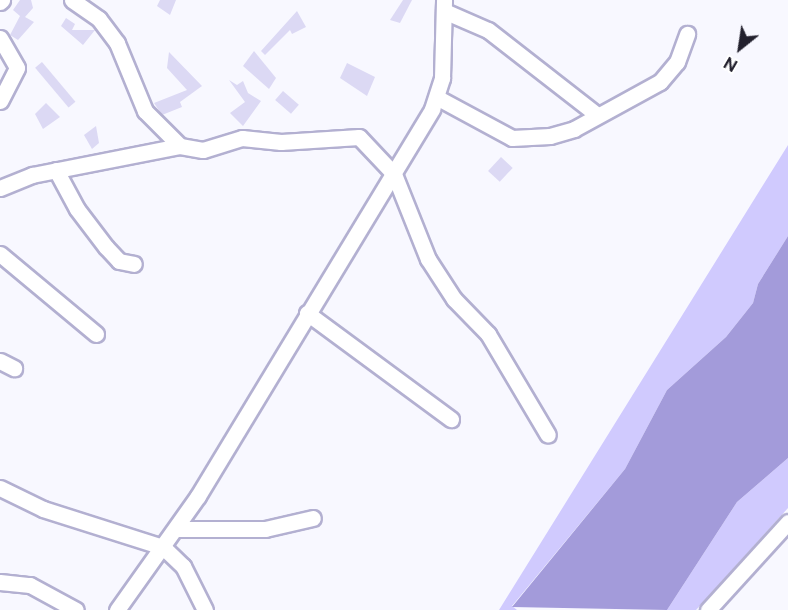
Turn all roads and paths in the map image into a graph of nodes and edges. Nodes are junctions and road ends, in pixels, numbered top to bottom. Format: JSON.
{"nodes":[{"id":1,"x":72,"y":0,"type":"edge"},
{"id":2,"x":444,"y":5,"type":"edge"},
{"id":3,"x":687,"y":34,"type":"dead end"},
{"id":4,"x":0,"y":38,"type":"edge"},
{"id":5,"x":438,"y":98,"type":"junction"},
{"id":6,"x":0,"y":101,"type":"edge"},
{"id":7,"x":596,"y":114,"type":"junction"},
{"id":8,"x":180,"y":146,"type":"junction"},
{"id":9,"x":56,"y":170,"type":"junction"},
{"id":10,"x":394,"y":174,"type":"junction"},
{"id":11,"x":2,"y":182,"type":"edge"},
{"id":12,"x":0,"y":254,"type":"edge"},
{"id":13,"x":134,"y":264,"type":"dead end"},
{"id":14,"x":307,"y":313,"type":"junction"},
{"id":15,"x":96,"y":334,"type":"dead end"},
{"id":16,"x":0,"y":361,"type":"edge"},
{"id":17,"x":14,"y":368,"type":"dead end"},
{"id":18,"x":451,"y":419,"type":"dead end"},
{"id":19,"x":548,"y":435,"type":"dead end"},
{"id":20,"x":0,"y":488,"type":"edge"},
{"id":21,"x":313,"y":518,"type":"dead end"},
{"id":22,"x":788,"y":522,"type":"edge"},
{"id":23,"x":176,"y":529,"type":"junction"},
{"id":24,"x":163,"y":547,"type":"junction"},
{"id":25,"x":0,"y":582,"type":"edge"},
{"id":26,"x":76,"y":610,"type":"edge"},
{"id":27,"x":117,"y":610,"type":"edge"},
{"id":28,"x":205,"y":610,"type":"edge"},
{"id":29,"x":708,"y":610,"type":"edge"}],
"edges":[{"from":1,"to":8,"type":"street"},
{"from":2,"to":5,"type":"street"},
{"from":2,"to":7,"type":"street"},
{"from":3,"to":7,"type":"street"},
{"from":4,"to":6,"type":"street"},
{"from":5,"to":7,"type":"street"},
{"from":5,"to":10,"type":"street"},
{"from":8,"to":9,"type":"street"},
{"from":8,"to":10,"type":"street"},
{"from":9,"to":11,"type":"street"},
{"from":9,"to":13,"type":"street"},
{"from":10,"to":14,"type":"street"},
{"from":10,"to":19,"type":"street"},
{"from":12,"to":15,"type":"street"},
{"from":14,"to":18,"type":"street"},
{"from":14,"to":23,"type":"street"},
{"from":16,"to":17,"type":"street"},
{"from":20,"to":24,"type":"street"},
{"from":21,"to":23,"type":"street"},
{"from":22,"to":29,"type":"street"},
{"from":23,"to":24,"type":"street"},
{"from":24,"to":27,"type":"street"},
{"from":24,"to":28,"type":"street"},
{"from":25,"to":26,"type":"street"}]}
